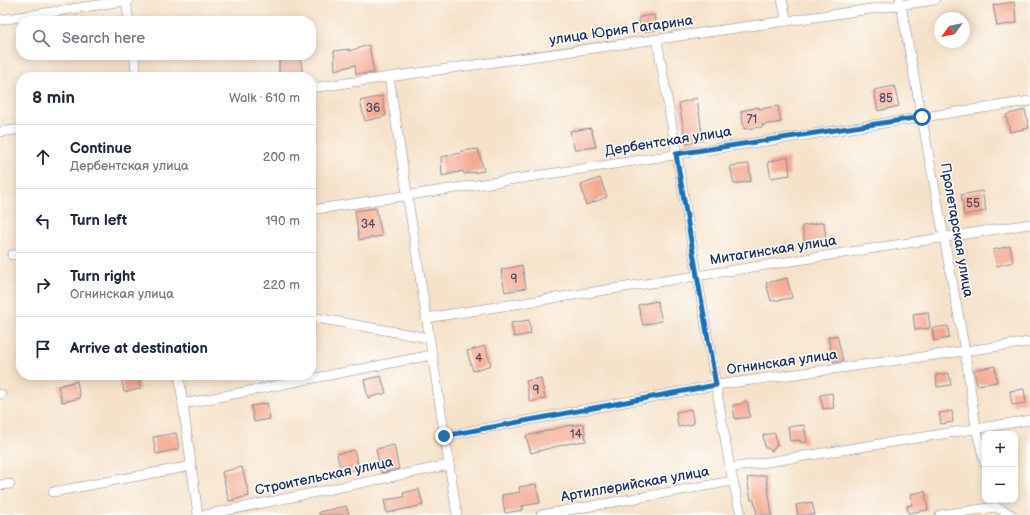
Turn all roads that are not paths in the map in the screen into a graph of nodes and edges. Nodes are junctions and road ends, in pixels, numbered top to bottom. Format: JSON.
{"nodes":[{"id":1,"x":126,"y":0,"type":"edge"},
{"id":2,"x":130,"y":0,"type":"edge"},
{"id":3,"x":782,"y":0,"type":"edge"},
{"id":4,"x":935,"y":0,"type":"edge"},
{"id":5,"x":900,"y":2,"type":"edge"},
{"id":6,"x":25,"y":16,"type":"edge"},
{"id":7,"x":128,"y":16,"type":"edge"},
{"id":8,"x":16,"y":17,"type":"edge"},
{"id":9,"x":0,"y":20,"type":"edge"},
{"id":10,"x":787,"y":21,"type":"junction"},
{"id":11,"x":657,"y":39,"type":"junction"},
{"id":12,"x":135,"y":60,"type":"edge"},
{"id":13,"x":136,"y":72,"type":"edge"},
{"id":14,"x":389,"y":77,"type":"junction"},
{"id":15,"x":316,"y":87,"type":"edge"},
{"id":16,"x":1030,"y":101,"type":"edge"},
{"id":17,"x":922,"y":117,"type":"junction"},
{"id":18,"x":16,"y":130,"type":"edge"},
{"id":19,"x":0,"y":132,"type":"edge"},
{"id":20,"x":676,"y":154,"type":"junction"},
{"id":21,"x":407,"y":195,"type":"junction"},
{"id":22,"x":316,"y":209,"type":"edge"},
{"id":23,"x":1030,"y":224,"type":"edge"},
{"id":24,"x":944,"y":237,"type":"junction"},
{"id":25,"x":697,"y":276,"type":"junction"},
{"id":26,"x":316,"y":317,"type":"edge"},
{"id":27,"x":426,"y":318,"type":"junction"},
{"id":28,"x":429,"y":338,"type":"junction"},
{"id":29,"x":1030,"y":342,"type":"edge"},
{"id":30,"x":965,"y":351,"type":"junction"},
{"id":31,"x":432,"y":354,"type":"junction"},
{"id":32,"x":316,"y":377,"type":"edge"},
{"id":33,"x":180,"y":380,"type":"edge"},
{"id":34,"x":303,"y":380,"type":"edge"},
{"id":35,"x":716,"y":385,"type":"junction"},
{"id":36,"x":183,"y":404,"type":"junction"},
{"id":37,"x":1030,"y":420,"type":"edge"},
{"id":38,"x":976,"y":428,"type":"junction"},
{"id":39,"x":444,"y":436,"type":"junction"},
{"id":40,"x":982,"y":452,"type":"edge"},
{"id":41,"x":449,"y":465,"type":"junction"},
{"id":42,"x":192,"y":466,"type":"junction"},
{"id":43,"x":730,"y":468,"type":"junction"},
{"id":44,"x":734,"y":481,"type":"junction"},
{"id":45,"x":10,"y":484,"type":"dead end"},
{"id":46,"x":0,"y":485,"type":"edge"},
{"id":47,"x":53,"y":492,"type":"dead end"},
{"id":48,"x":996,"y":507,"type":"edge"},
{"id":49,"x":198,"y":515,"type":"edge"},
{"id":50,"x":205,"y":515,"type":"edge"},
{"id":51,"x":457,"y":515,"type":"edge"},
{"id":52,"x":540,"y":515,"type":"edge"},
{"id":53,"x":741,"y":515,"type":"edge"},
{"id":54,"x":940,"y":515,"type":"edge"},
{"id":55,"x":1012,"y":515,"type":"edge"}],
"edges":[{"from":1,"to":2,"type":"street"},
{"from":1,"to":6,"type":"street"},
{"from":1,"to":7,"type":"street"},
{"from":3,"to":10,"type":"street"},
{"from":4,"to":5,"type":"street","name":"улица Юрия Гагарина"},
{"from":5,"to":10,"type":"street","name":"улица Юрия Гагарина"},
{"from":5,"to":17,"type":"street","name":"Пролетарская улица"},
{"from":8,"to":9,"type":"street"},
{"from":10,"to":11,"type":"street","name":"улица Юрия Гагарина"},
{"from":11,"to":14,"type":"street","name":"улица Юрия Гагарина"},
{"from":11,"to":20,"type":"street"},
{"from":12,"to":13,"type":"street"},
{"from":14,"to":15,"type":"street","name":"улица Юрия Гагарина"},
{"from":14,"to":21,"type":"street"},
{"from":16,"to":17,"type":"street","name":"Дербентская улица"},
{"from":17,"to":20,"type":"street","name":"Дербентская улица"},
{"from":17,"to":24,"type":"street","name":"Пролетарская улица"},
{"from":18,"to":19,"type":"street"},
{"from":20,"to":21,"type":"street","name":"Дербентская улица"},
{"from":20,"to":25,"type":"street"},
{"from":21,"to":22,"type":"street","name":"Дербентская улица"},
{"from":21,"to":27,"type":"street"},
{"from":23,"to":24,"type":"street","name":"Митагинская улица"},
{"from":24,"to":25,"type":"street","name":"Митагинская улица"},
{"from":24,"to":30,"type":"street","name":"Пролетарская улица"},
{"from":25,"to":27,"type":"street","name":"Митагинская улица"},
{"from":25,"to":35,"type":"street"},
{"from":26,"to":28,"type":"street"},
{"from":27,"to":28,"type":"street"},
{"from":28,"to":31,"type":"street"},
{"from":29,"to":30,"type":"street","name":"Огнинская улица"},
{"from":30,"to":35,"type":"street","name":"Огнинская улица"},
{"from":30,"to":38,"type":"street","name":"Пролетарская улица"},
{"from":31,"to":32,"type":"street"},
{"from":31,"to":39,"type":"street"},
{"from":33,"to":36,"type":"street"},
{"from":34,"to":36,"type":"street"},
{"from":35,"to":39,"type":"street","name":"Огнинская улица"},
{"from":35,"to":43,"type":"street"},
{"from":36,"to":42,"type":"street"},
{"from":37,"to":38,"type":"street"},
{"from":38,"to":40,"type":"street","name":"Пролетарская улица"},
{"from":38,"to":43,"type":"street"},
{"from":39,"to":41,"type":"street"},
{"from":41,"to":50,"type":"street","name":"Строительская улица"},
{"from":41,"to":51,"type":"street"},
{"from":42,"to":47,"type":"street"},
{"from":42,"to":49,"type":"street"},
{"from":43,"to":44,"type":"street"},
{"from":44,"to":52,"type":"street","name":"Артиллерийская улица"},
{"from":44,"to":53,"type":"street"},
{"from":45,"to":46,"type":"street"},
{"from":48,"to":54,"type":"street"},
{"from":48,"to":55,"type":"street"}]}
